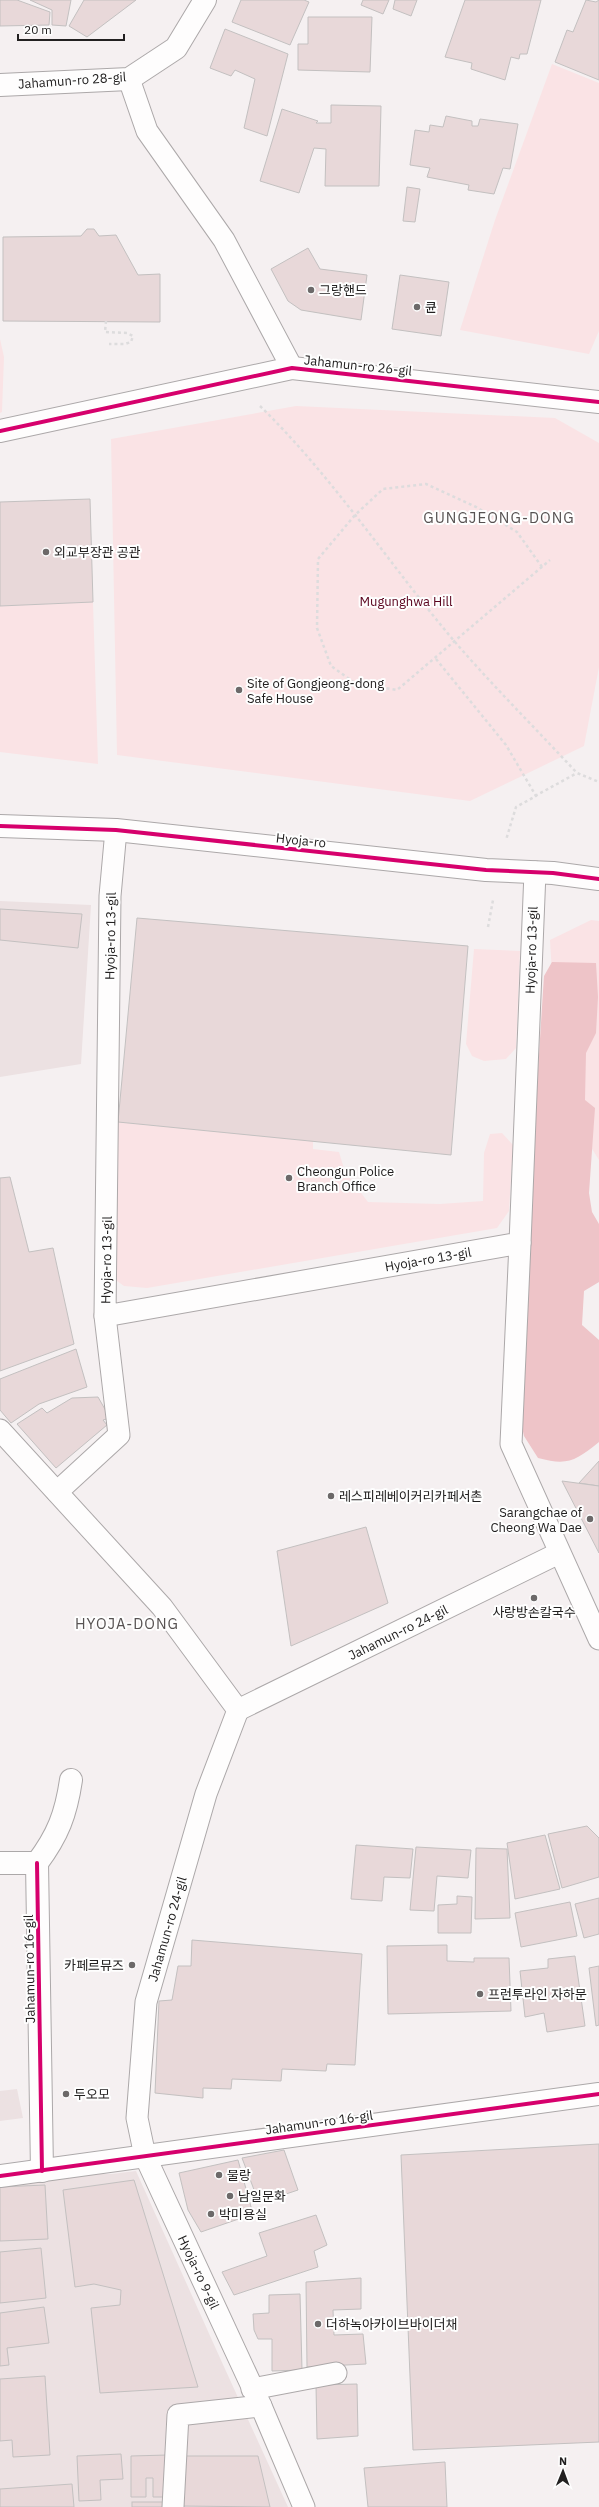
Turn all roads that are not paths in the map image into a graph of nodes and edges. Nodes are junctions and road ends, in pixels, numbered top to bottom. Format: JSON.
{"nodes":[{"id":1,"x":205,"y":0,"type":"edge"},
{"id":2,"x":129,"y":79,"type":"junction"},
{"id":3,"x":0,"y":85,"type":"edge"},
{"id":4,"x":292,"y":368,"type":"junction"},
{"id":5,"x":599,"y":402,"type":"edge"},
{"id":6,"x":0,"y":431,"type":"edge"},
{"id":7,"x":0,"y":826,"type":"edge"},
{"id":8,"x":116,"y":830,"type":"junction"},
{"id":9,"x":534,"y":872,"type":"junction"},
{"id":10,"x":599,"y":879,"type":"edge"},
{"id":11,"x":520,"y":1243,"type":"junction"},
{"id":12,"x":105,"y":1316,"type":"junction"},
{"id":13,"x":0,"y":1430,"type":"edge"},
{"id":14,"x":57,"y":1492,"type":"junction"},
{"id":15,"x":559,"y":1553,"type":"junction"},
{"id":16,"x":599,"y":1639,"type":"edge"},
{"id":17,"x":238,"y":1710,"type":"junction"},
{"id":18,"x":72,"y":1780,"type":"dead end"},
{"id":19,"x":0,"y":1863,"type":"edge"},
{"id":20,"x":37,"y":1863,"type":"junction"},
{"id":21,"x":599,"y":2094,"type":"edge"},
{"id":22,"x":145,"y":2156,"type":"junction"},
{"id":23,"x":42,"y":2171,"type":"junction"},
{"id":24,"x":0,"y":2176,"type":"edge"},
{"id":25,"x":336,"y":2373,"type":"dead end"},
{"id":26,"x":257,"y":2397,"type":"junction"},
{"id":27,"x":172,"y":2507,"type":"edge"},
{"id":28,"x":304,"y":2507,"type":"edge"}],
"edges":[{"from":1,"to":2,"type":"street","name":"Jahamun-ro 28-gil"},
{"from":2,"to":3,"type":"street","name":"Jahamun-ro 28-gil"},
{"from":2,"to":4,"type":"lane","name":"Jahamun-ro 26-gil"},
{"from":4,"to":5,"type":"street","name":"Jahamun-ro 26-gil"},
{"from":4,"to":6,"type":"street","name":"Jahamun-ro 26-gil"},
{"from":7,"to":8,"type":"street","name":"Hyoja-ro"},
{"from":8,"to":9,"type":"street","name":"Hyoja-ro"},
{"from":8,"to":12,"type":"lane","name":"Hyoja-ro 13-gil"},
{"from":9,"to":10,"type":"street","name":"Hyoja-ro"},
{"from":9,"to":11,"type":"lane","name":"Hyoja-ro 13-gil"},
{"from":11,"to":12,"type":"lane","name":"Hyoja-ro 13-gil"},
{"from":11,"to":15,"type":"lane","name":"Hyoja-ro 13-gil"},
{"from":12,"to":14,"type":"lane"},
{"from":13,"to":14,"type":"lane"},
{"from":14,"to":17,"type":"lane"},
{"from":15,"to":16,"type":"lane","name":"Hyoja-ro 13-gil"},
{"from":15,"to":17,"type":"lane","name":"Jahamun-ro 24-gil"},
{"from":17,"to":22,"type":"lane","name":"Jahamun-ro 24-gil"},
{"from":18,"to":20,"type":"street"},
{"from":19,"to":20,"type":"street"},
{"from":20,"to":23,"type":"street","name":"Jahamun-ro 16-gil"},
{"from":21,"to":22,"type":"street","name":"Jahamun-ro 16-gil"},
{"from":22,"to":23,"type":"street","name":"Jahamun-ro 16-gil"},
{"from":22,"to":26,"type":"lane","name":"Hyoja-ro 9-gil"},
{"from":23,"to":24,"type":"street","name":"Jahamun-ro 16-gil"},
{"from":25,"to":26,"type":"lane"},
{"from":26,"to":27,"type":"lane"},
{"from":26,"to":28,"type":"lane","name":"Hyoja-ro 9-gil"}]}
